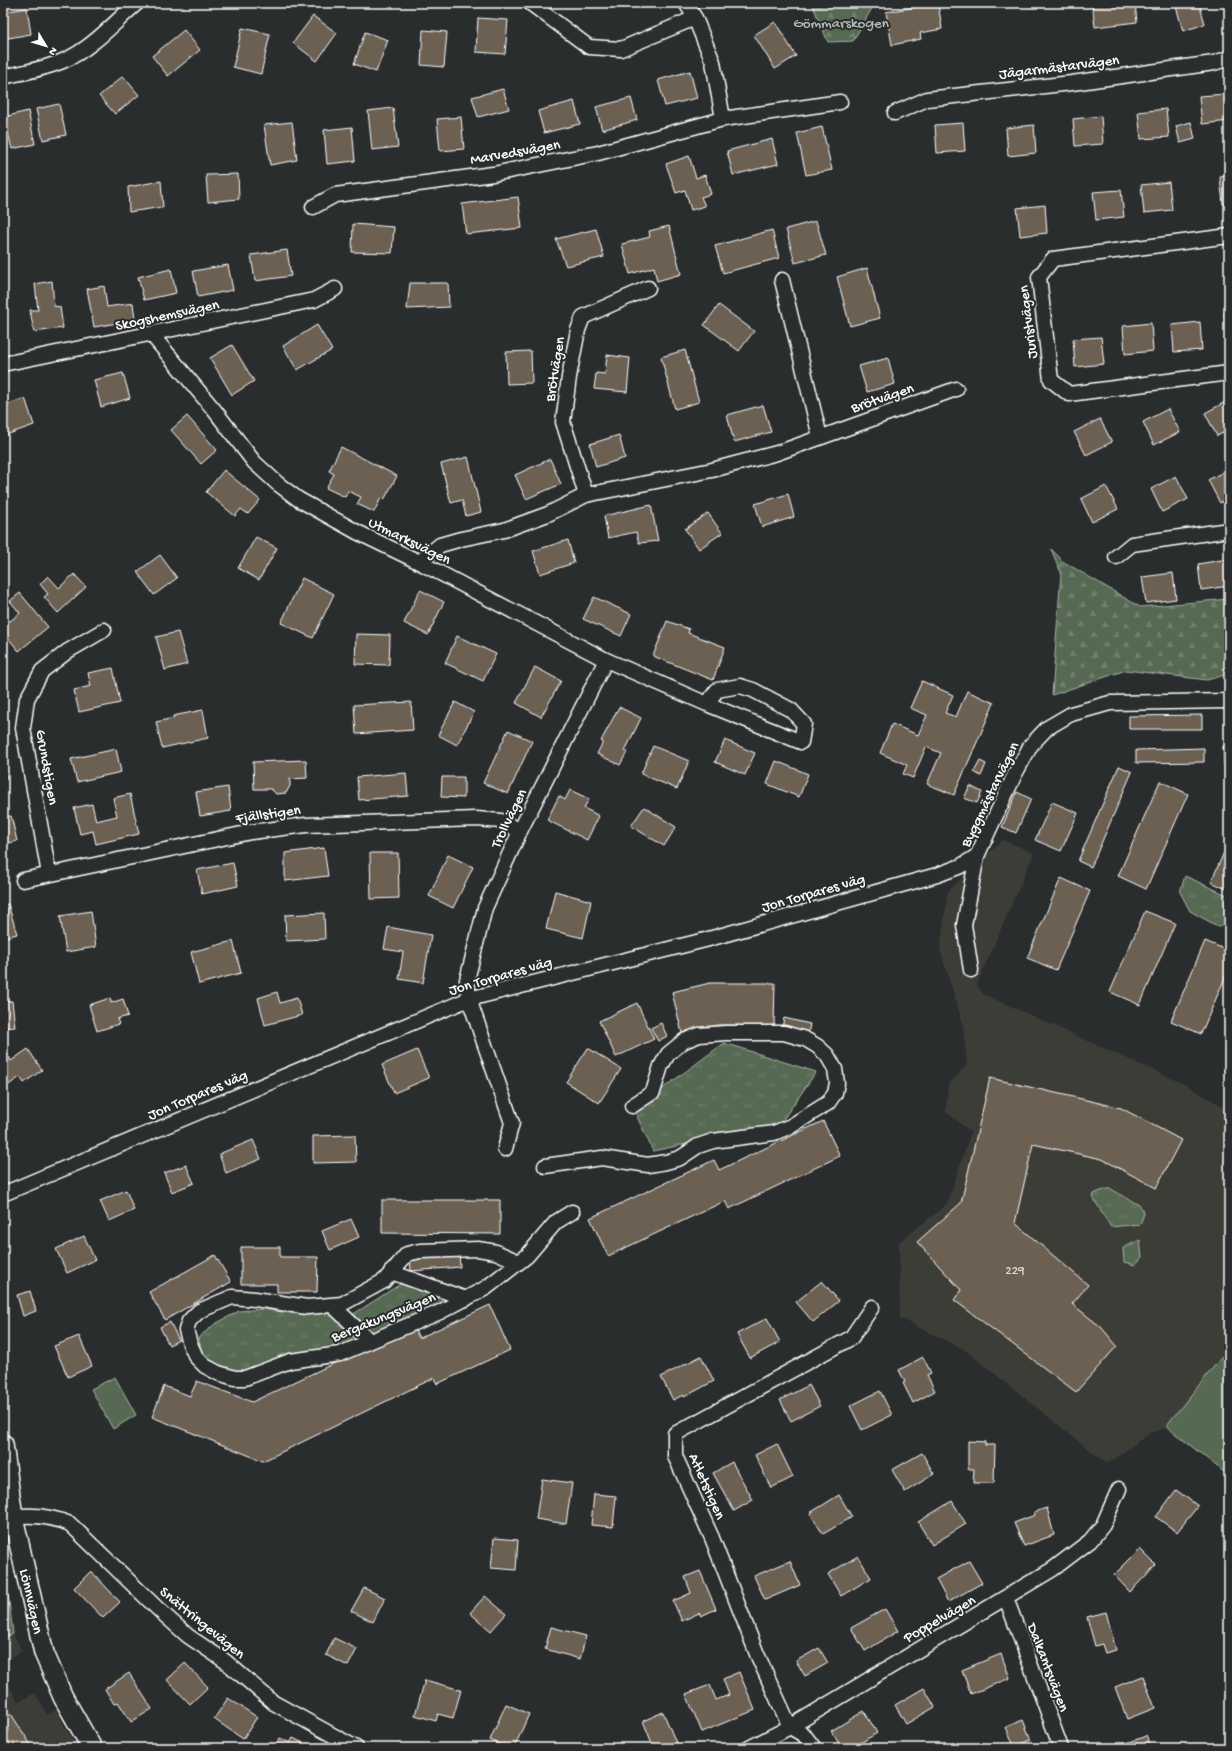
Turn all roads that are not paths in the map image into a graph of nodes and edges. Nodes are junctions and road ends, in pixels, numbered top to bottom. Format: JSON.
{"nodes":[{"id":1,"x":137,"y":3,"type":"edge"},
{"id":2,"x":530,"y":3,"type":"edge"},
{"id":3,"x":686,"y":3,"type":"edge"},
{"id":4,"x":696,"y":18,"type":"junction"},
{"id":5,"x":1229,"y":58,"type":"edge"},
{"id":6,"x":3,"y":77,"type":"edge"},
{"id":7,"x":840,"y":102,"type":"dead end"},
{"id":8,"x":895,"y":113,"type":"dead end"},
{"id":9,"x":723,"y":119,"type":"junction"},
{"id":10,"x":313,"y":207,"type":"dead end"},
{"id":11,"x":1229,"y":236,"type":"edge"},
{"id":12,"x":782,"y":280,"type":"dead end"},
{"id":13,"x":648,"y":288,"type":"dead end"},
{"id":14,"x":335,"y":289,"type":"dead end"},
{"id":15,"x":152,"y":335,"type":"junction"},
{"id":16,"x":3,"y":364,"type":"edge"},
{"id":17,"x":1229,"y":373,"type":"edge"},
{"id":18,"x":956,"y":389,"type":"dead end"},
{"id":19,"x":820,"y":437,"type":"junction"},
{"id":20,"x":586,"y":495,"type":"junction"},
{"id":21,"x":1229,"y":530,"type":"edge"},
{"id":22,"x":1116,"y":557,"type":"dead end"},
{"id":23,"x":419,"y":562,"type":"junction"},
{"id":24,"x":104,"y":630,"type":"dead end"},
{"id":25,"x":606,"y":660,"type":"junction"},
{"id":26,"x":1229,"y":701,"type":"edge"},
{"id":27,"x":707,"y":704,"type":"junction"},
{"id":28,"x":520,"y":831,"type":"junction"},
{"id":29,"x":977,"y":856,"type":"junction"},
{"id":30,"x":49,"y":874,"type":"junction"},
{"id":31,"x":23,"y":880,"type":"dead end"},
{"id":32,"x":971,"y":970,"type":"dead end"},
{"id":33,"x":469,"y":998,"type":"junction"},
{"id":34,"x":632,"y":1106,"type":"dead end"},
{"id":35,"x":505,"y":1149,"type":"dead end"},
{"id":36,"x":545,"y":1166,"type":"dead end"},
{"id":37,"x":3,"y":1194,"type":"edge"},
{"id":38,"x":572,"y":1212,"type":"dead end"},
{"id":39,"x":519,"y":1262,"type":"junction"},
{"id":40,"x":391,"y":1272,"type":"junction"},
{"id":41,"x":466,"y":1299,"type":"junction"},
{"id":42,"x":333,"y":1306,"type":"junction"},
{"id":43,"x":872,"y":1306,"type":"dead end"},
{"id":44,"x":370,"y":1341,"type":"junction"},
{"id":45,"x":3,"y":1444,"type":"edge"},
{"id":46,"x":1119,"y":1489,"type":"dead end"},
{"id":47,"x":13,"y":1516,"type":"junction"},
{"id":48,"x":1006,"y":1598,"type":"junction"},
{"id":49,"x":790,"y":1727,"type":"junction"},
{"id":50,"x":92,"y":1748,"type":"edge"},
{"id":51,"x":356,"y":1748,"type":"edge"},
{"id":52,"x":749,"y":1748,"type":"edge"},
{"id":53,"x":814,"y":1748,"type":"edge"},
{"id":54,"x":1061,"y":1748,"type":"edge"}],
"edges":[{"from":1,"to":6,"type":"street"},
{"from":2,"to":4,"type":"street"},
{"from":3,"to":4,"type":"street"},
{"from":4,"to":9,"type":"street"},
{"from":5,"to":8,"type":"street","name":"Jägarmästarvägen"},
{"from":7,"to":9,"type":"street","name":"Marvedsvägen"},
{"from":9,"to":10,"type":"street","name":"Marvedsvägen"},
{"from":11,"to":17,"type":"street","name":"Juristvägen"},
{"from":12,"to":19,"type":"street"},
{"from":13,"to":20,"type":"street","name":"Brötvägen"},
{"from":14,"to":15,"type":"street","name":"Skogshemsvägen"},
{"from":15,"to":16,"type":"street","name":"Skogshemsvägen"},
{"from":15,"to":23,"type":"street","name":"Utmarksvägen"},
{"from":18,"to":19,"type":"street","name":"Brötvägen"},
{"from":19,"to":20,"type":"street","name":"Brötvägen"},
{"from":20,"to":23,"type":"street","name":"Brötvägen"},
{"from":21,"to":22,"type":"street"},
{"from":23,"to":25,"type":"street","name":"Utmarksvägen"},
{"from":24,"to":30,"type":"street","name":"Grundstigen"},
{"from":25,"to":27,"type":"street","name":"Utmarksvägen"},
{"from":25,"to":28,"type":"street","name":"Trollvägen"},
{"from":26,"to":29,"type":"street","name":"Byggmästarvägen"},
{"from":27,"to":27,"type":"street","name":"Utmarksvägen"},
{"from":28,"to":30,"type":"street","name":"Fjällstigen"},
{"from":28,"to":33,"type":"street","name":"Trollvägen"},
{"from":29,"to":32,"type":"street","name":"Byggmästarvägen"},
{"from":29,"to":33,"type":"street","name":"Jon Torpares väg"},
{"from":30,"to":31,"type":"street","name":"Fjällstigen"},
{"from":33,"to":35,"type":"street"},
{"from":33,"to":37,"type":"street","name":"Jon Torpares väg"},
{"from":34,"to":36,"type":"street"},
{"from":38,"to":39,"type":"street","name":"Bergakungsvägen"},
{"from":39,"to":40,"type":"street","name":"Bergakungsvägen"},
{"from":39,"to":41,"type":"street","name":"Bergakungsvägen"},
{"from":40,"to":41,"type":"street"},
{"from":40,"to":42,"type":"street","name":"Bergakungsvägen"},
{"from":41,"to":44,"type":"street","name":"Bergakungsvägen"},
{"from":42,"to":44,"type":"street"},
{"from":42,"to":44,"type":"street","name":"Bergakungsvägen"},
{"from":43,"to":49,"type":"street","name":"Atletstigen"},
{"from":45,"to":47,"type":"street","name":"Lönnvägen"},
{"from":46,"to":48,"type":"street","name":"Poppelvägen"},
{"from":47,"to":50,"type":"street","name":"Lönnvägen"},
{"from":47,"to":51,"type":"street","name":"Snättringevägen"},
{"from":48,"to":49,"type":"street","name":"Poppelvägen"},
{"from":48,"to":54,"type":"street","name":"Dalkantsvägen"},
{"from":49,"to":52,"type":"street","name":"Poppelvägen"},
{"from":49,"to":53,"type":"street"}]}
